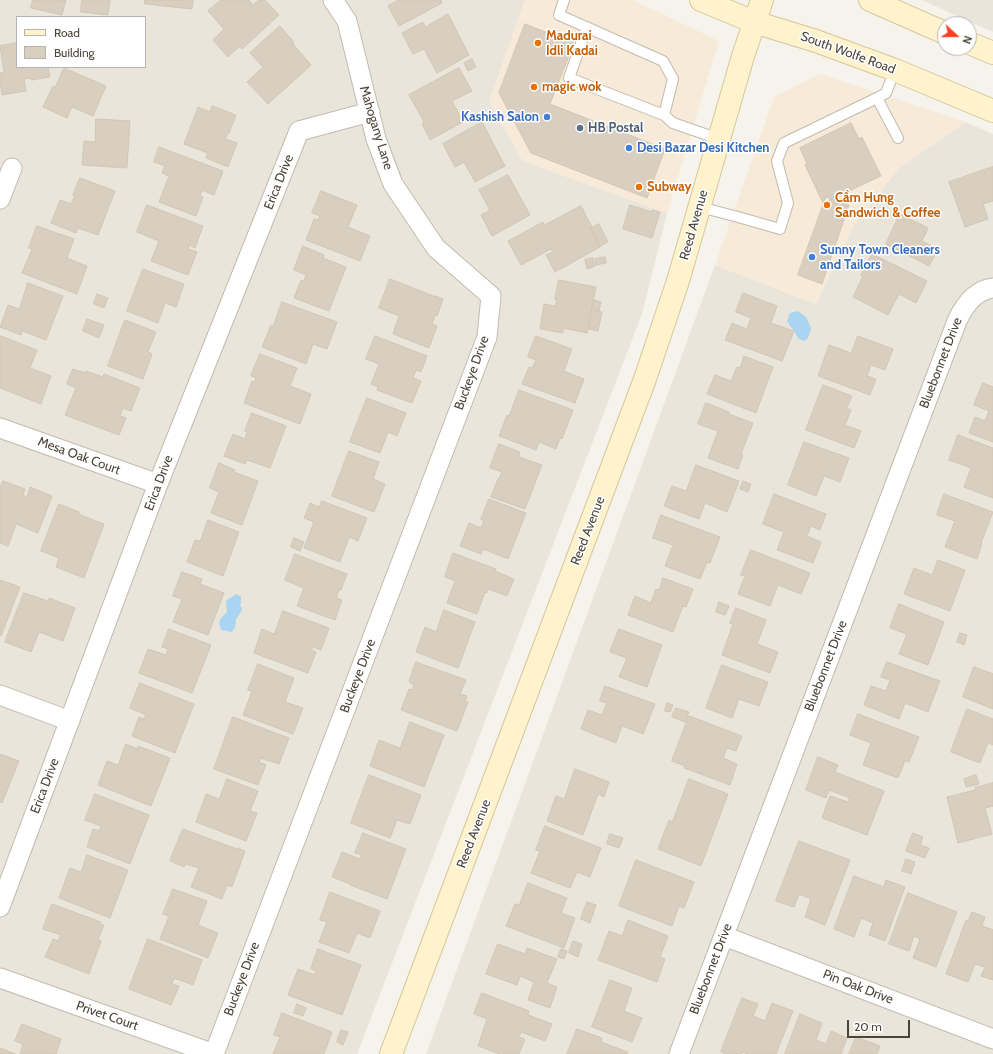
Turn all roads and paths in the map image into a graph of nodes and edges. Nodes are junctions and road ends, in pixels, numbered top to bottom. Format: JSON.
{"nodes":[{"id":1,"x":333,"y":0,"type":"edge"},
{"id":2,"x":564,"y":0,"type":"edge"},
{"id":3,"x":701,"y":0,"type":"edge"},
{"id":4,"x":762,"y":0,"type":"edge"},
{"id":5,"x":870,"y":0,"type":"edge"},
{"id":6,"x":754,"y":22,"type":"junction"},
{"id":7,"x":587,"y":27,"type":"junction"},
{"id":8,"x":937,"y":29,"type":"edge"},
{"id":9,"x":977,"y":46,"type":"edge"},
{"id":10,"x":993,"y":53,"type":"edge"},
{"id":11,"x":895,"y":70,"type":"junction"},
{"id":12,"x":877,"y":98,"type":"junction"},
{"id":13,"x":993,"y":111,"type":"edge"},
{"id":14,"x":370,"y":112,"type":"junction"},
{"id":15,"x":664,"y":115,"type":"junction"},
{"id":16,"x":898,"y":138,"type":"dead end"},
{"id":17,"x":719,"y":139,"type":"junction"},
{"id":18,"x":12,"y":168,"type":"dead end"},
{"id":19,"x":0,"y":199,"type":"edge"},
{"id":20,"x":700,"y":207,"type":"junction"},
{"id":21,"x":991,"y":288,"type":"edge"},
{"id":22,"x":491,"y":296,"type":"joint"},
{"id":23,"x":0,"y":428,"type":"edge"},
{"id":24,"x":158,"y":484,"type":"junction"},
{"id":25,"x":0,"y":695,"type":"edge"},
{"id":26,"x":70,"y":721,"type":"junction"},
{"id":27,"x":0,"y":906,"type":"edge"},
{"id":28,"x":724,"y":936,"type":"junction"},
{"id":29,"x":0,"y":978,"type":"edge"},
{"id":30,"x":993,"y":1039,"type":"edge"},
{"id":31,"x":214,"y":1054,"type":"edge"},
{"id":32,"x":391,"y":1054,"type":"edge"},
{"id":33,"x":679,"y":1054,"type":"edge"}],
"edges":[{"from":1,"to":14,"type":"street","name":"Mahogany Lane"},
{"from":2,"to":7,"type":"lane"},
{"from":3,"to":6,"type":"main road","name":"South Wolfe Road"},
{"from":4,"to":6,"type":"main road","name":"Reed Avenue"},
{"from":5,"to":8,"type":"main road"},
{"from":6,"to":11,"type":"main road","name":"South Wolfe Road"},
{"from":6,"to":17,"type":"main road","name":"Reed Avenue"},
{"from":7,"to":15,"type":"lane"},
{"from":7,"to":15,"type":"lane"},
{"from":9,"to":10,"type":"main road"},
{"from":11,"to":12,"type":"lane"},
{"from":11,"to":13,"type":"main road","name":"South Wolfe Road"},
{"from":12,"to":16,"type":"lane"},
{"from":12,"to":20,"type":"lane"},
{"from":14,"to":22,"type":"street","name":"Mahogany Lane"},
{"from":14,"to":24,"type":"street","name":"Erica Drive"},
{"from":15,"to":17,"type":"lane"},
{"from":17,"to":20,"type":"main road","name":"Reed Avenue"},
{"from":18,"to":19,"type":"street"},
{"from":20,"to":32,"type":"main road","name":"Reed Avenue"},
{"from":21,"to":28,"type":"street","name":"Bluebonnet Drive"},
{"from":22,"to":31,"type":"street","name":"Buckeye Drive"},
{"from":23,"to":24,"type":"street","name":"Mesa Oak Court"},
{"from":24,"to":26,"type":"street","name":"Erica Drive"},
{"from":25,"to":26,"type":"street"},
{"from":26,"to":27,"type":"street","name":"Erica Drive"},
{"from":28,"to":30,"type":"street","name":"Pin Oak Drive"},
{"from":28,"to":33,"type":"street","name":"Bluebonnet Drive"},
{"from":29,"to":31,"type":"street","name":"Privet Court"}]}
